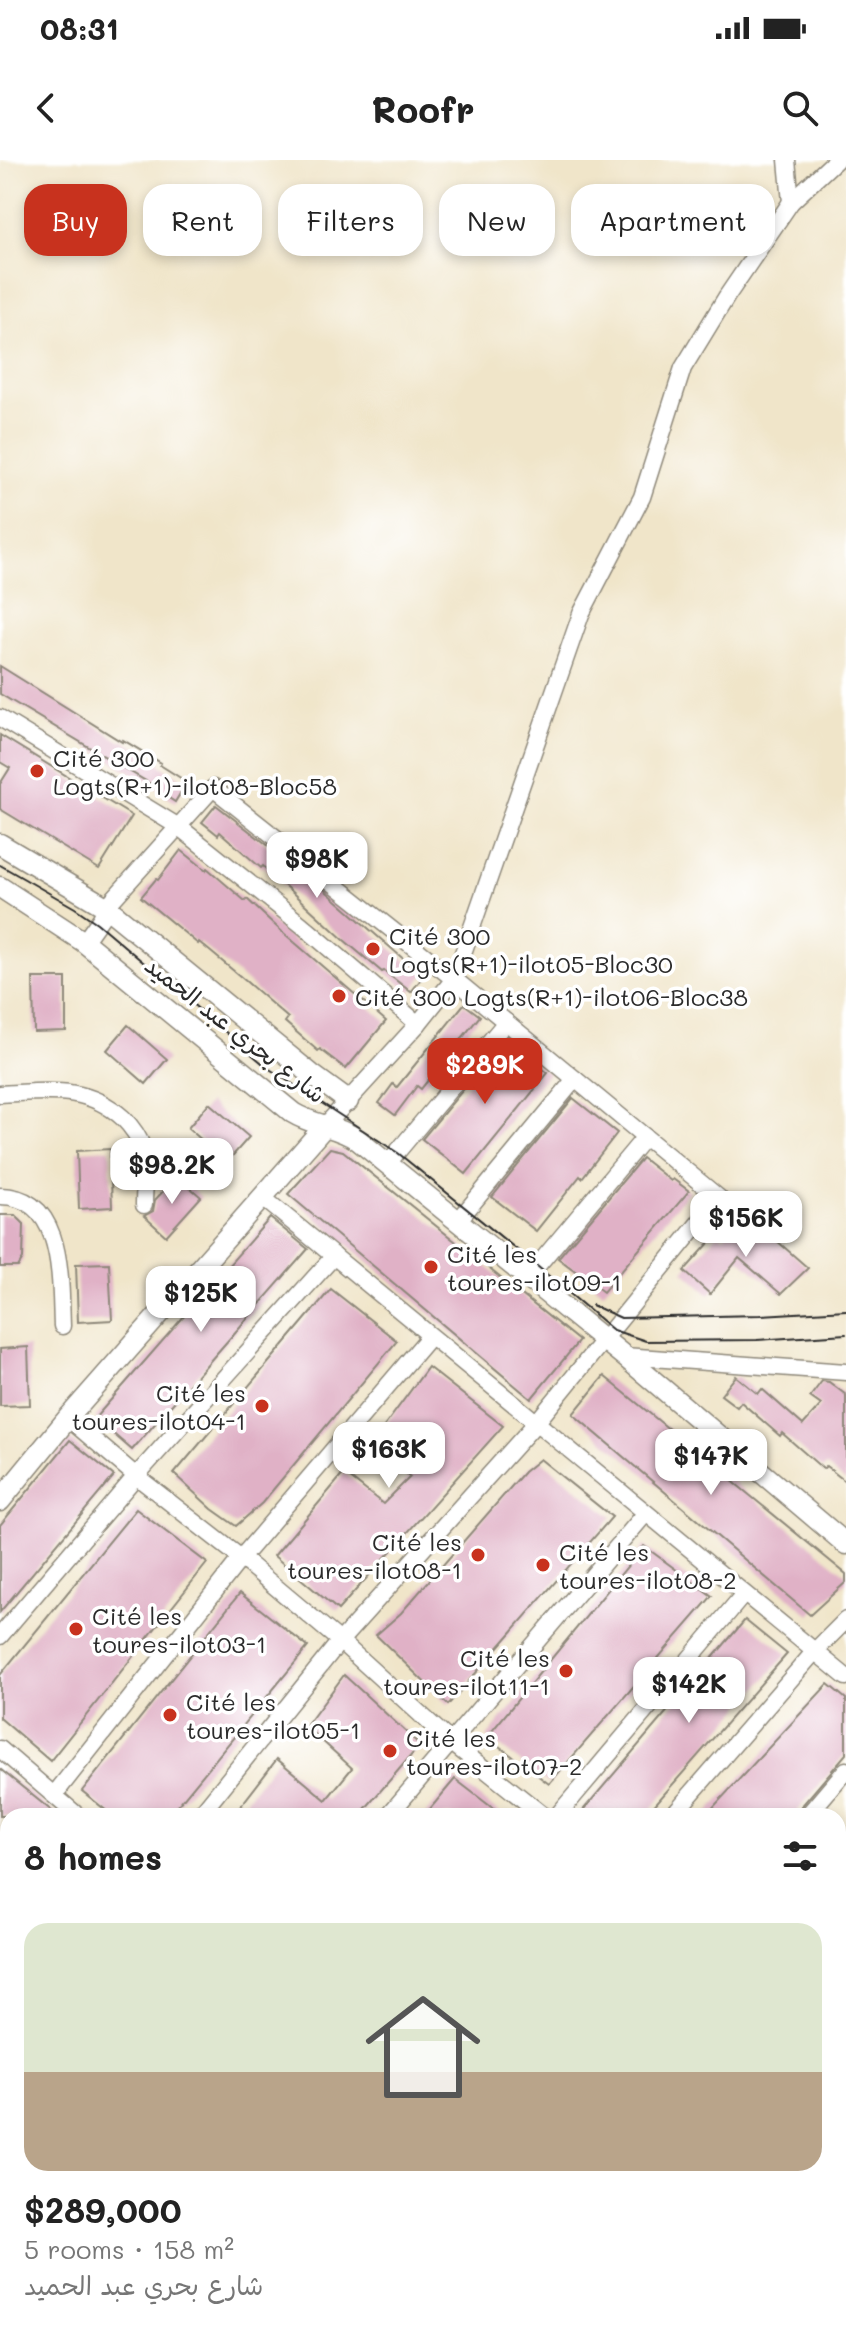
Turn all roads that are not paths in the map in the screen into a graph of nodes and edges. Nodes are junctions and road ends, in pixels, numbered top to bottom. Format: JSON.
{"nodes":[{"id":1,"x":787,"y":160,"type":"edge"},
{"id":2,"x":836,"y":160,"type":"edge"},
{"id":3,"x":791,"y":202,"type":"junction"},
{"id":4,"x":0,"y":718,"type":"edge"},
{"id":5,"x":179,"y":827,"type":"junction"},
{"id":6,"x":0,"y":844,"type":"edge"},
{"id":7,"x":0,"y":887,"type":"edge"},
{"id":8,"x":106,"y":907,"type":"junction"},
{"id":9,"x":84,"y":942,"type":"junction"},
{"id":10,"x":454,"y":979,"type":"junction"},
{"id":11,"x":506,"y":1022,"type":"junction"},
{"id":12,"x":418,"y":1024,"type":"junction"},
{"id":13,"x":575,"y":1079,"type":"junction"},
{"id":14,"x":0,"y":1094,"type":"edge"},
{"id":15,"x":348,"y":1101,"type":"junction"},
{"id":16,"x":324,"y":1127,"type":"junction"},
{"id":17,"x":645,"y":1137,"type":"junction"},
{"id":18,"x":388,"y":1163,"type":"junction"},
{"id":19,"x":0,"y":1196,"type":"edge"},
{"id":20,"x":262,"y":1197,"type":"junction"},
{"id":21,"x":144,"y":1205,"type":"dead end"},
{"id":22,"x":458,"y":1221,"type":"junction"},
{"id":23,"x":334,"y":1256,"type":"junction"},
{"id":24,"x":528,"y":1277,"type":"junction"},
{"id":25,"x":62,"y":1326,"type":"dead end"},
{"id":26,"x":430,"y":1336,"type":"junction"},
{"id":27,"x":604,"y":1339,"type":"junction"},
{"id":28,"x":624,"y":1356,"type":"junction"},
{"id":29,"x":842,"y":1376,"type":"edge"},
{"id":30,"x":68,"y":1418,"type":"junction"},
{"id":31,"x":536,"y":1423,"type":"junction"},
{"id":32,"x":136,"y":1476,"type":"junction"},
{"id":33,"x":0,"y":1501,"type":"edge"},
{"id":34,"x":646,"y":1513,"type":"junction"},
{"id":35,"x":846,"y":1544,"type":"edge"},
{"id":36,"x":241,"y":1558,"type":"junction"},
{"id":37,"x":744,"y":1594,"type":"junction"},
{"id":38,"x":846,"y":1620,"type":"edge"},
{"id":39,"x":0,"y":1636,"type":"edge"},
{"id":40,"x":340,"y":1641,"type":"junction"},
{"id":41,"x":815,"y":1651,"type":"junction"},
{"id":42,"x":846,"y":1677,"type":"edge"},
{"id":43,"x":452,"y":1743,"type":"junction"},
{"id":44,"x":0,"y":1749,"type":"edge"},
{"id":45,"x":846,"y":1770,"type":"edge"},
{"id":46,"x":54,"y":1795,"type":"junction"},
{"id":47,"x":69,"y":1808,"type":"edge"},
{"id":48,"x":205,"y":1808,"type":"edge"},
{"id":49,"x":395,"y":1808,"type":"edge"},
{"id":50,"x":534,"y":1808,"type":"edge"},
{"id":51,"x":564,"y":1808,"type":"edge"},
{"id":52,"x":679,"y":1808,"type":"edge"},
{"id":53,"x":814,"y":1808,"type":"edge"}],
"edges":[{"from":1,"to":3,"type":"street"},
{"from":2,"to":3,"type":"street"},
{"from":3,"to":10,"type":"street"},
{"from":4,"to":5,"type":"street"},
{"from":5,"to":8,"type":"street"},
{"from":5,"to":10,"type":"street"},
{"from":5,"to":12,"type":"street"},
{"from":6,"to":8,"type":"street"},
{"from":7,"to":9,"type":"street","name":"شارع بحري عبد الحميد"},
{"from":8,"to":9,"type":"street"},
{"from":8,"to":15,"type":"street"},
{"from":9,"to":16,"type":"street","name":"شارع بحري عبد الحميد"},
{"from":10,"to":11,"type":"street"},
{"from":10,"to":12,"type":"street"},
{"from":11,"to":13,"type":"street"},
{"from":11,"to":18,"type":"street"},
{"from":12,"to":15,"type":"street"},
{"from":13,"to":17,"type":"street"},
{"from":13,"to":22,"type":"street"},
{"from":14,"to":21,"type":"street"},
{"from":15,"to":16,"type":"street"},
{"from":16,"to":18,"type":"street","name":"شارع بحري عبد الحميد"},
{"from":16,"to":20,"type":"street"},
{"from":17,"to":24,"type":"street"},
{"from":17,"to":27,"type":"street"},
{"from":18,"to":22,"type":"street","name":"شارع بحري عبد الحميد"},
{"from":19,"to":25,"type":"street"},
{"from":20,"to":23,"type":"street"},
{"from":20,"to":30,"type":"street"},
{"from":22,"to":24,"type":"street","name":"شارع بحري عبد الحميد"},
{"from":23,"to":26,"type":"street"},
{"from":23,"to":32,"type":"street"},
{"from":24,"to":27,"type":"street","name":"شارع بحري عبد الحميد"},
{"from":26,"to":31,"type":"street"},
{"from":26,"to":36,"type":"street"},
{"from":27,"to":28,"type":"street","name":"شارع بحري عبد الحميد"},
{"from":27,"to":31,"type":"street"},
{"from":28,"to":29,"type":"street"},
{"from":28,"to":35,"type":"street","name":"شارع بحري عبد الحميد"},
{"from":30,"to":32,"type":"street"},
{"from":30,"to":33,"type":"street"},
{"from":31,"to":34,"type":"street"},
{"from":31,"to":40,"type":"street"},
{"from":32,"to":36,"type":"street"},
{"from":32,"to":39,"type":"street"},
{"from":34,"to":37,"type":"street"},
{"from":34,"to":43,"type":"street"},
{"from":36,"to":40,"type":"street"},
{"from":36,"to":46,"type":"street"},
{"from":37,"to":41,"type":"street"},
{"from":37,"to":51,"type":"street"},
{"from":38,"to":41,"type":"street"},
{"from":40,"to":43,"type":"street"},
{"from":40,"to":48,"type":"street"},
{"from":41,"to":42,"type":"street"},
{"from":41,"to":52,"type":"street"},
{"from":43,"to":49,"type":"street"},
{"from":43,"to":50,"type":"street"},
{"from":44,"to":46,"type":"street"},
{"from":45,"to":53,"type":"street"},
{"from":46,"to":47,"type":"street"}]}
